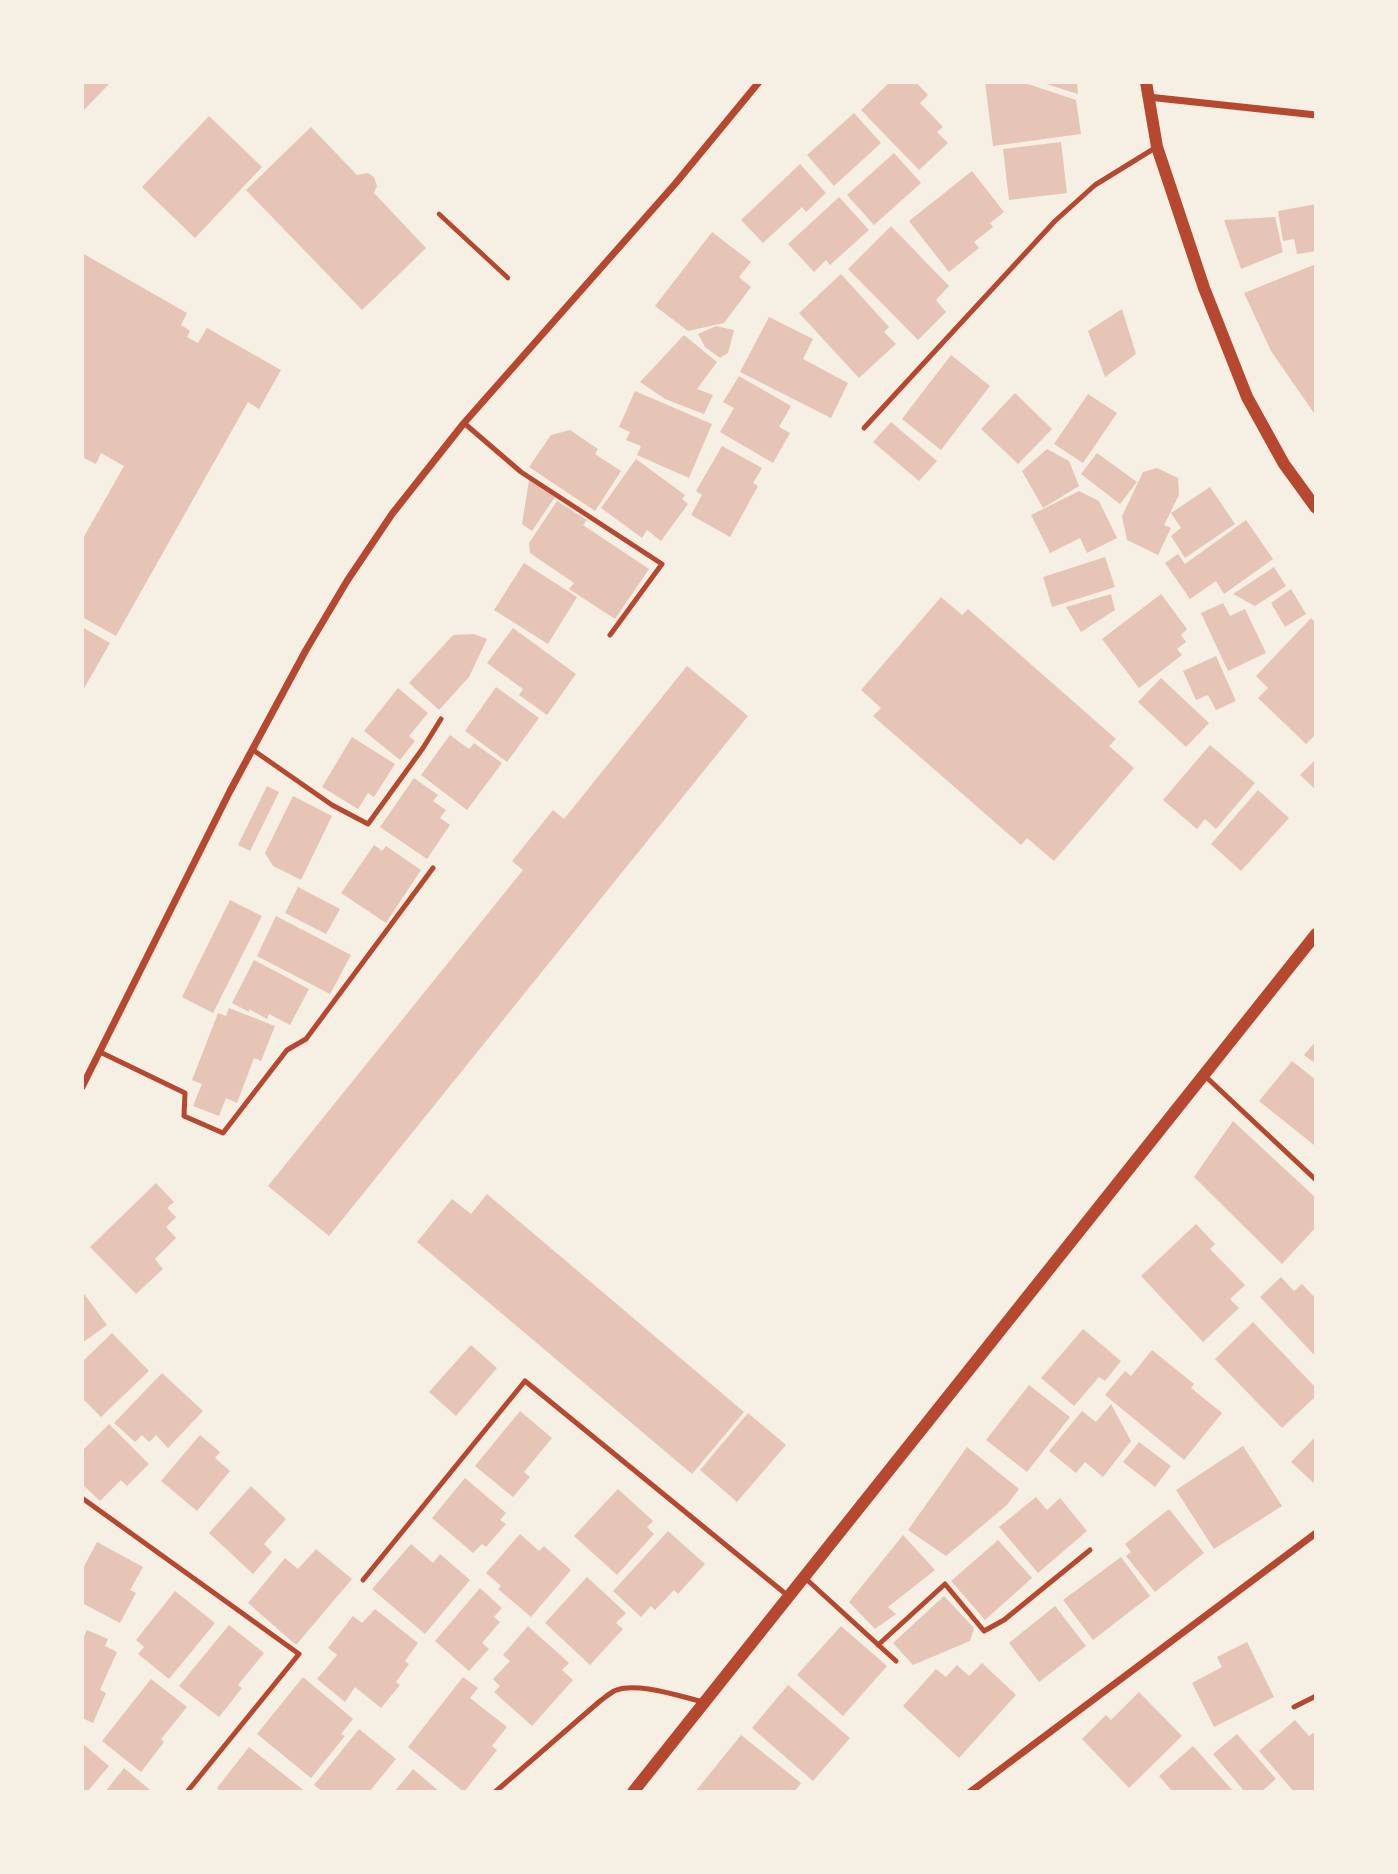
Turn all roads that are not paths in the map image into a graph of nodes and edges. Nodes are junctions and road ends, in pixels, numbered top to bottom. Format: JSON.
{"nodes":[{"id":1,"x":759,"y":82,"type":"edge"},
{"id":2,"x":1146,"y":82,"type":"edge"},
{"id":3,"x":1148,"y":97,"type":"junction"},
{"id":4,"x":1316,"y":115,"type":"edge"},
{"id":5,"x":1157,"y":147,"type":"junction"},
{"id":6,"x":464,"y":423,"type":"junction"},
{"id":7,"x":864,"y":428,"type":"dead end"},
{"id":8,"x":1316,"y":508,"type":"edge"},
{"id":9,"x":610,"y":635,"type":"dead end"},
{"id":10,"x":441,"y":719,"type":"dead end"},
{"id":11,"x":253,"y":750,"type":"junction"},
{"id":12,"x":433,"y":868,"type":"dead end"},
{"id":13,"x":1316,"y":934,"type":"edge"},
{"id":14,"x":100,"y":1052,"type":"junction"},
{"id":15,"x":1204,"y":1075,"type":"junction"},
{"id":16,"x":82,"y":1087,"type":"edge"},
{"id":17,"x":1316,"y":1180,"type":"edge"},
{"id":18,"x":82,"y":1498,"type":"edge"},
{"id":19,"x":1316,"y":1533,"type":"edge"},
{"id":20,"x":1090,"y":1549,"type":"dead end"},
{"id":21,"x":804,"y":1577,"type":"junction"},
{"id":22,"x":363,"y":1580,"type":"dead end"},
{"id":23,"x":788,"y":1596,"type":"junction"},
{"id":24,"x":878,"y":1645,"type":"junction"},
{"id":25,"x":896,"y":1661,"type":"dead end"},
{"id":26,"x":1316,"y":1696,"type":"edge"},
{"id":27,"x":704,"y":1702,"type":"junction"},
{"id":28,"x":1294,"y":1707,"type":"dead end"},
{"id":29,"x":187,"y":1792,"type":"edge"},
{"id":30,"x":495,"y":1792,"type":"edge"},
{"id":31,"x":633,"y":1792,"type":"edge"},
{"id":32,"x":970,"y":1792,"type":"edge"}],
"edges":[{"from":1,"to":6,"type":"street"},
{"from":2,"to":3,"type":"street"},
{"from":3,"to":4,"type":"street"},
{"from":3,"to":5,"type":"street"},
{"from":5,"to":7,"type":"lane"},
{"from":5,"to":8,"type":"street"},
{"from":6,"to":9,"type":"lane"},
{"from":6,"to":11,"type":"street"},
{"from":10,"to":11,"type":"lane"},
{"from":11,"to":14,"type":"street"},
{"from":12,"to":14,"type":"lane"},
{"from":13,"to":15,"type":"street"},
{"from":14,"to":16,"type":"street"},
{"from":15,"to":17,"type":"lane"},
{"from":15,"to":21,"type":"street"},
{"from":18,"to":29,"type":"lane"},
{"from":19,"to":32,"type":"street"},
{"from":20,"to":24,"type":"lane"},
{"from":21,"to":23,"type":"street"},
{"from":21,"to":24,"type":"lane"},
{"from":22,"to":23,"type":"lane"},
{"from":23,"to":27,"type":"street"},
{"from":24,"to":25,"type":"lane"},
{"from":26,"to":28,"type":"lane"},
{"from":27,"to":30,"type":"lane"},
{"from":27,"to":31,"type":"street"}]}
